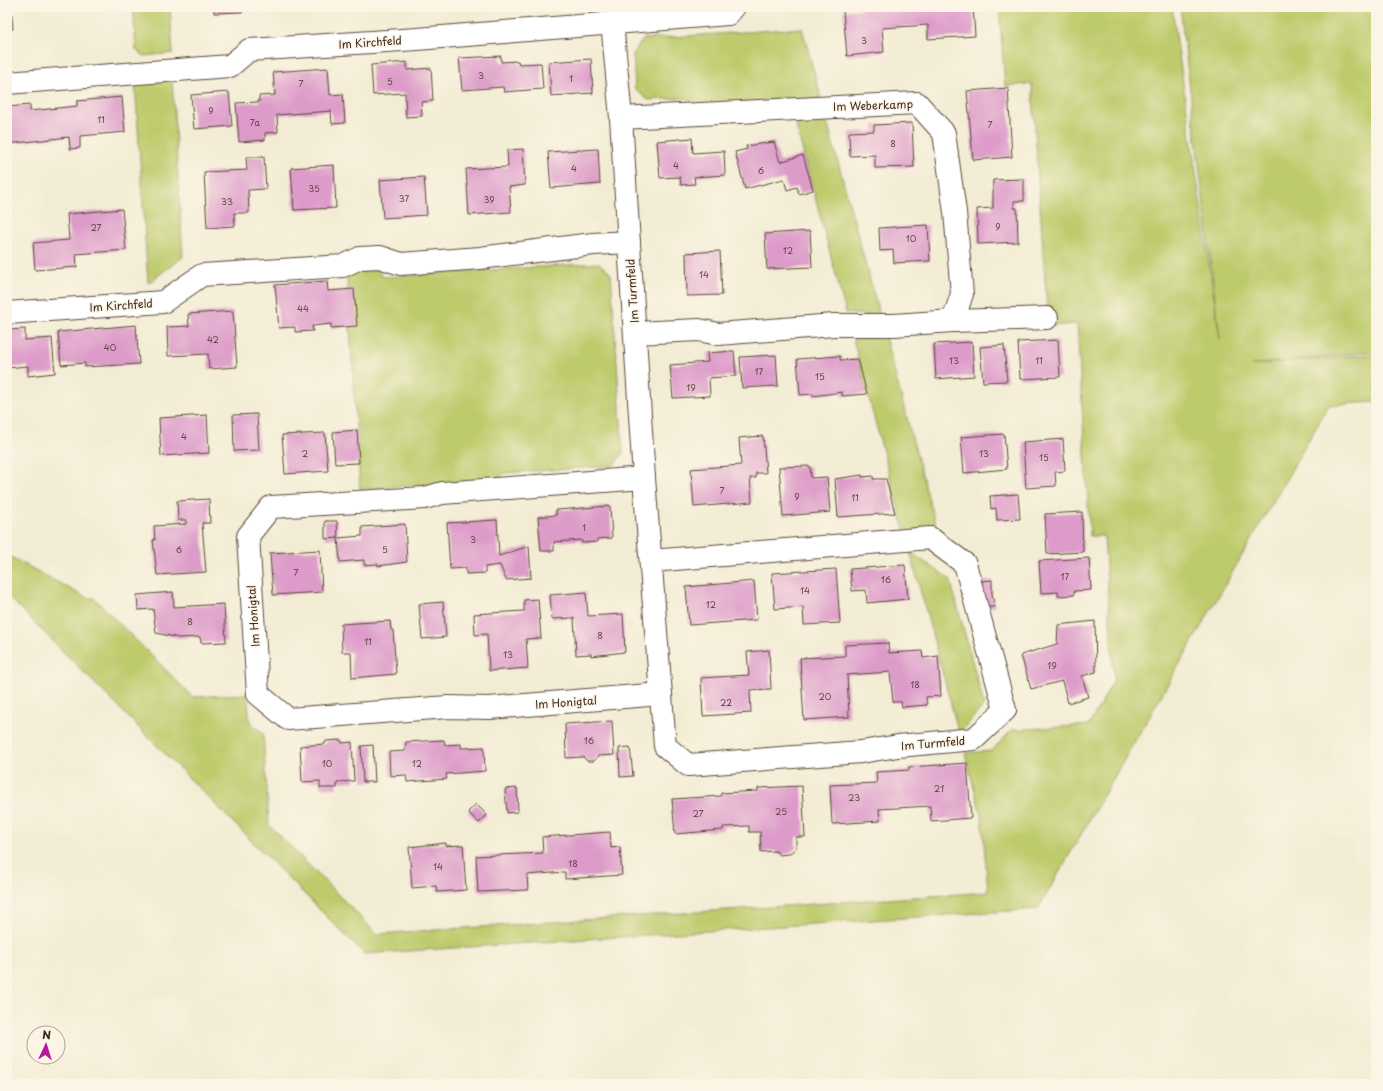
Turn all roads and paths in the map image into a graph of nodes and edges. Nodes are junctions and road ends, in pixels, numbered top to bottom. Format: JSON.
{"nodes":[{"id":1,"x":734,"y":7,"type":"edge"},
{"id":2,"x":612,"y":22,"type":"junction"},
{"id":3,"x":7,"y":83,"type":"edge"},
{"id":4,"x":621,"y":118,"type":"junction"},
{"id":5,"x":629,"y":242,"type":"junction"},
{"id":6,"x":7,"y":313,"type":"edge"},
{"id":7,"x":1046,"y":318,"type":"dead end"},
{"id":8,"x":953,"y":321,"type":"junction"},
{"id":9,"x":635,"y":333,"type":"junction"},
{"id":10,"x":644,"y":478,"type":"junction"},
{"id":11,"x":651,"y":561,"type":"junction"},
{"id":12,"x":661,"y":694,"type":"junction"}],
"edges":[{"from":1,"to":2,"type":"street","name":"Im Kirchfeld"},
{"from":2,"to":3,"type":"street","name":"Im Kirchfeld"},
{"from":2,"to":4,"type":"street","name":"Im Turmfeld"},
{"from":4,"to":5,"type":"street","name":"Im Turmfeld"},
{"from":4,"to":8,"type":"street","name":"Im Weberkamp"},
{"from":5,"to":6,"type":"street","name":"Im Kirchfeld"},
{"from":5,"to":9,"type":"street","name":"Im Turmfeld"},
{"from":7,"to":8,"type":"street"},
{"from":8,"to":9,"type":"street"},
{"from":9,"to":10,"type":"street","name":"Im Turmfeld"},
{"from":10,"to":11,"type":"street","name":"Im Turmfeld"},
{"from":10,"to":12,"type":"street","name":"Im Honigtal"},
{"from":11,"to":12,"type":"street","name":"Im Turmfeld"},
{"from":11,"to":12,"type":"street","name":"Im Turmfeld"}]}
